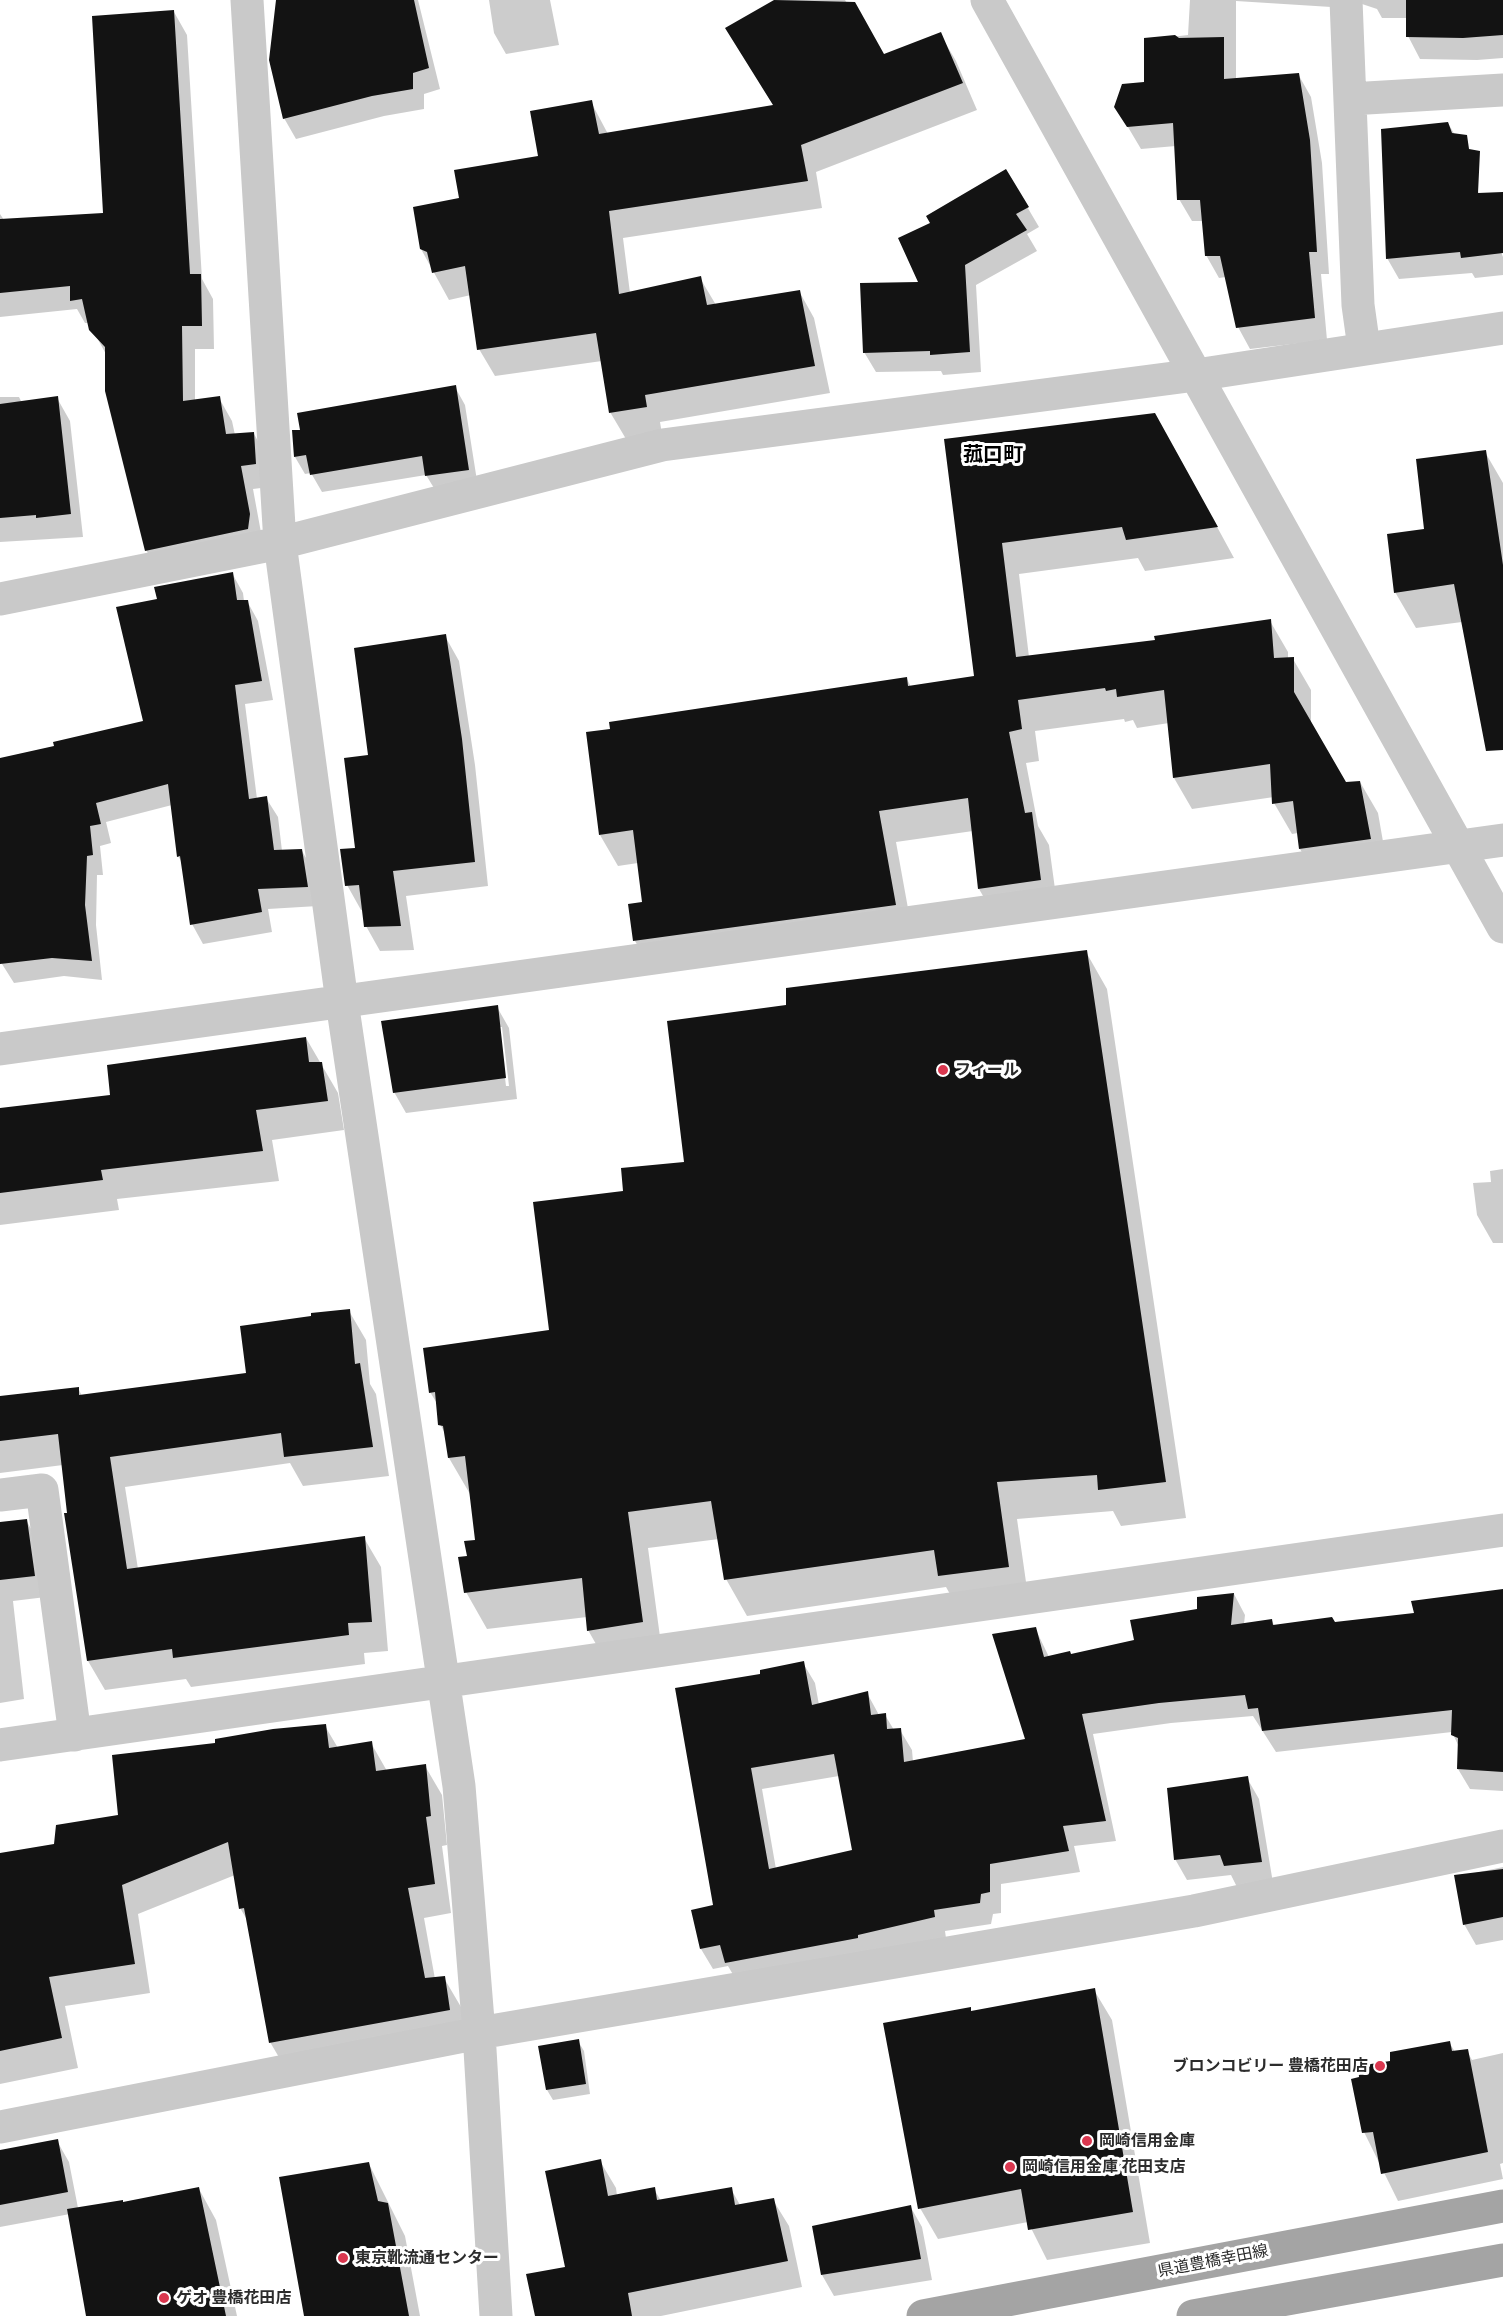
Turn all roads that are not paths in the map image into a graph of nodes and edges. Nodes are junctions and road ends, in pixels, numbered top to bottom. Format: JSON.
{"nodes":[{"id":1,"x":247,"y":0,"type":"edge"},
{"id":2,"x":987,"y":0,"type":"edge"},
{"id":3,"x":1347,"y":0,"type":"edge"},
{"id":4,"x":1503,"y":90,"type":"edge"},
{"id":5,"x":1350,"y":99,"type":"junction"},
{"id":6,"x":1503,"y":328,"type":"edge"},
{"id":7,"x":1364,"y":348,"type":"junction"},
{"id":8,"x":1196,"y":375,"type":"junction"},
{"id":9,"x":280,"y":543,"type":"junction"},
{"id":10,"x":0,"y":599,"type":"edge"},
{"id":11,"x":1503,"y":840,"type":"edge"},
{"id":12,"x":1460,"y":848,"type":"junction"},
{"id":13,"x":1503,"y":927,"type":"edge"},
{"id":14,"x":342,"y":1002,"type":"junction"},
{"id":15,"x":0,"y":1049,"type":"edge"},
{"id":16,"x":0,"y":1495,"type":"edge"},
{"id":17,"x":1503,"y":1530,"type":"edge"},
{"id":18,"x":442,"y":1683,"type":"junction"},
{"id":19,"x":75,"y":1735,"type":"junction"},
{"id":20,"x":0,"y":1745,"type":"edge"},
{"id":21,"x":1503,"y":1846,"type":"edge"},
{"id":22,"x":479,"y":2033,"type":"junction"},
{"id":23,"x":0,"y":2127,"type":"edge"},
{"id":24,"x":1503,"y":2206,"type":"edge"},
{"id":25,"x":1503,"y":2260,"type":"edge"},
{"id":26,"x":496,"y":2316,"type":"edge"},
{"id":27,"x":923,"y":2316,"type":"edge"},
{"id":28,"x":1192,"y":2316,"type":"edge"}],
"edges":[{"from":1,"to":9,"type":"street"},
{"from":2,"to":8,"type":"street"},
{"from":3,"to":5,"type":"street"},
{"from":4,"to":5,"type":"street"},
{"from":5,"to":7,"type":"street"},
{"from":6,"to":7,"type":"street"},
{"from":7,"to":8,"type":"street"},
{"from":8,"to":9,"type":"street"},
{"from":8,"to":12,"type":"street"},
{"from":9,"to":10,"type":"street"},
{"from":9,"to":14,"type":"street"},
{"from":11,"to":12,"type":"street"},
{"from":12,"to":13,"type":"street"},
{"from":12,"to":14,"type":"street"},
{"from":14,"to":15,"type":"street"},
{"from":14,"to":18,"type":"street"},
{"from":16,"to":19,"type":"street"},
{"from":17,"to":18,"type":"street"},
{"from":18,"to":19,"type":"street"},
{"from":18,"to":22,"type":"street"},
{"from":19,"to":20,"type":"street"},
{"from":21,"to":22,"type":"street"},
{"from":22,"to":23,"type":"street"},
{"from":22,"to":26,"type":"street"},
{"from":24,"to":27,"type":"main road","name":"県道豊橋幸田線"},
{"from":25,"to":28,"type":"main road"}]}
